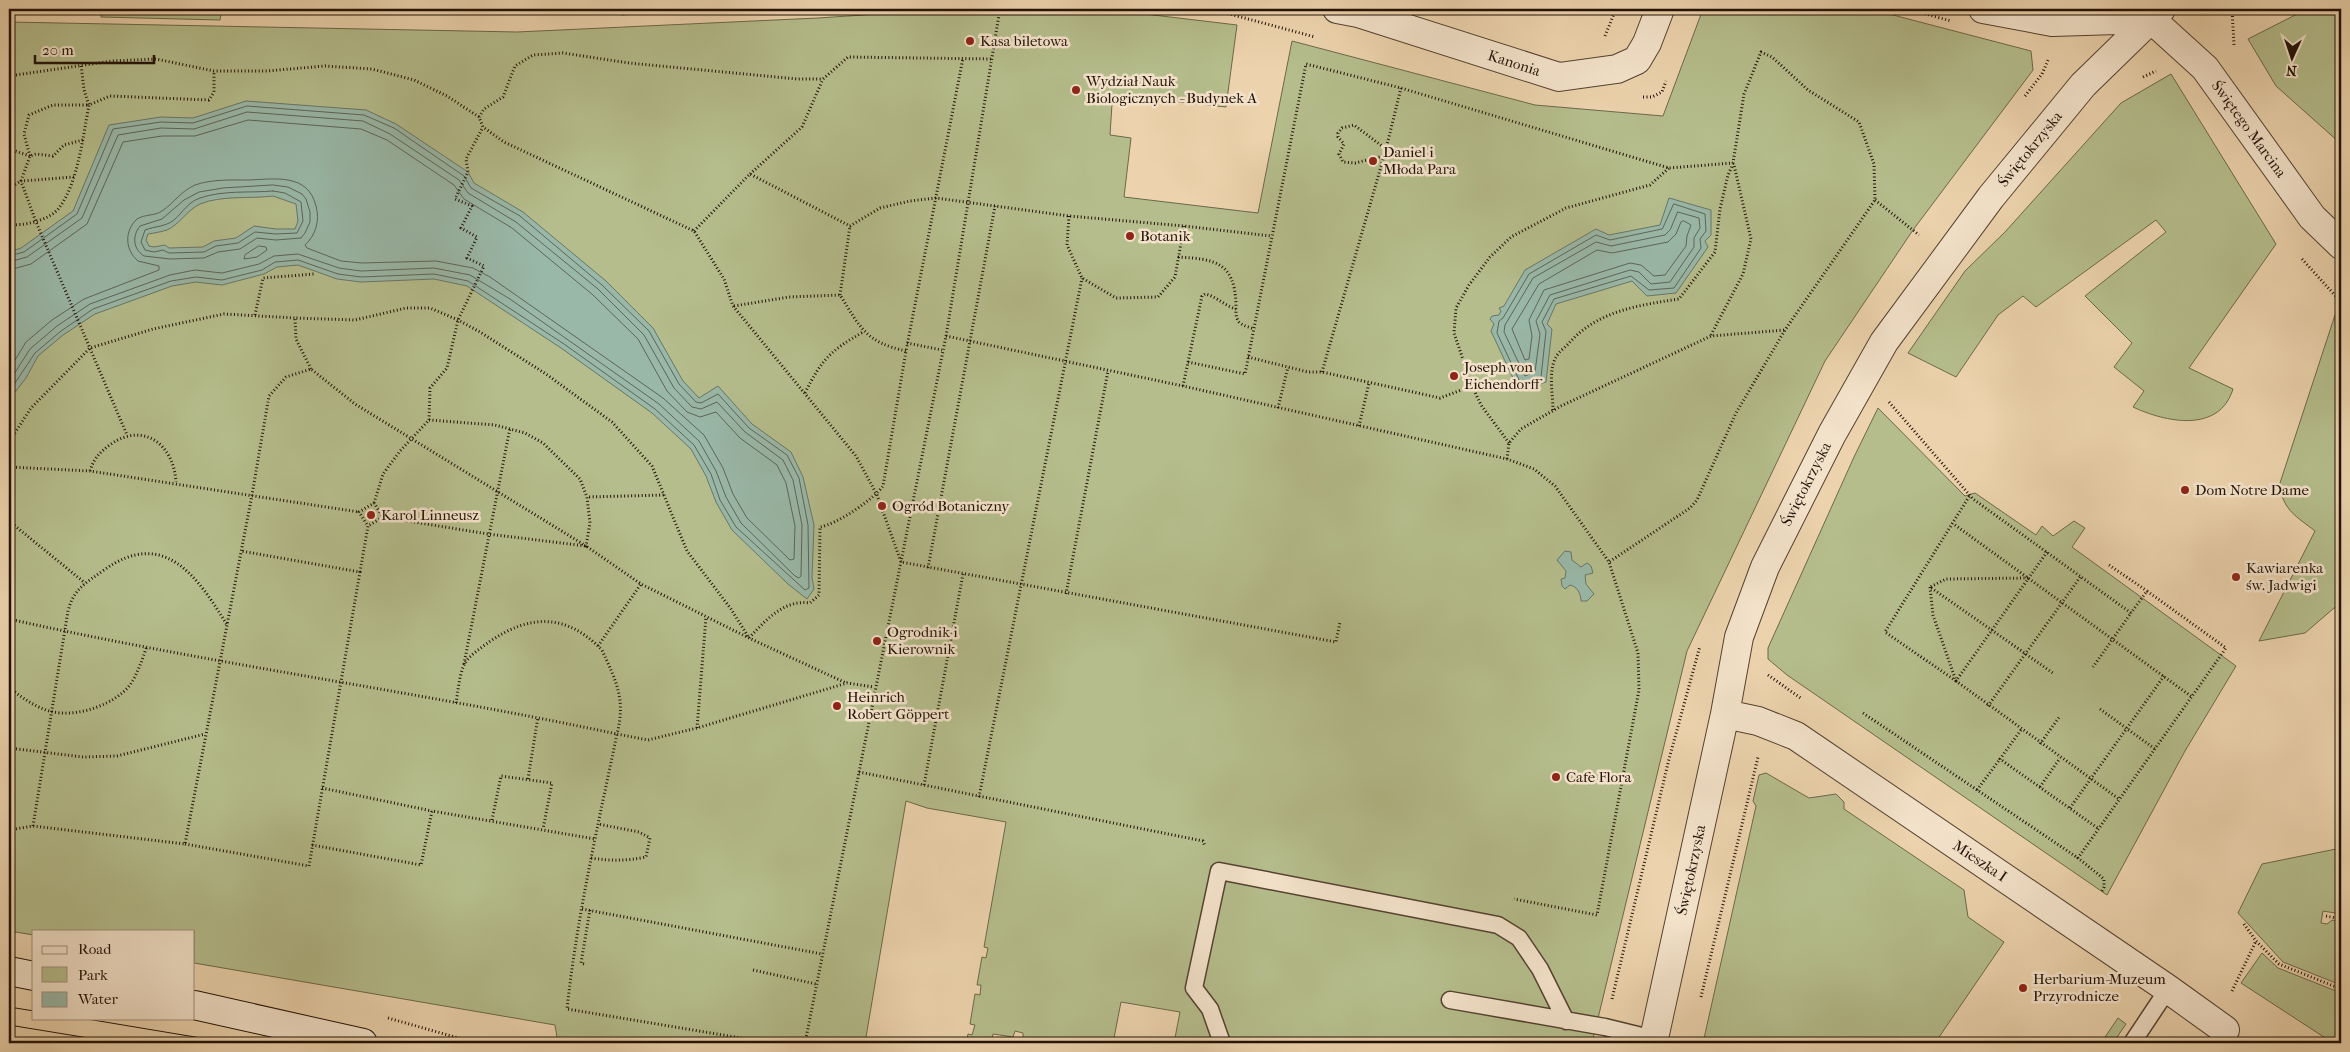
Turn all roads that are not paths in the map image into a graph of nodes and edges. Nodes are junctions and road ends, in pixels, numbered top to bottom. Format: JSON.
{"nodes":[{"id":1,"x":1337,"y":9,"type":"edge"},
{"id":2,"x":1660,"y":9,"type":"edge"},
{"id":3,"x":1983,"y":9,"type":"edge"},
{"id":4,"x":2156,"y":14,"type":"edge"},
{"id":5,"x":2341,"y":245,"type":"edge"},
{"id":6,"x":1725,"y":714,"type":"junction"},
{"id":7,"x":9,"y":971,"type":"edge"},
{"id":8,"x":32,"y":976,"type":"edge"},
{"id":9,"x":2168,"y":989,"type":"junction"},
{"id":10,"x":1450,"y":1000,"type":"dead end"},
{"id":11,"x":195,"y":1005,"type":"edge"},
{"id":12,"x":1566,"y":1021,"type":"junction"},
{"id":13,"x":2225,"y":1030,"type":"dead end"},
{"id":14,"x":1653,"y":1041,"type":"edge"},
{"id":15,"x":363,"y":1043,"type":"edge"},
{"id":16,"x":1222,"y":1043,"type":"edge"},
{"id":17,"x":2132,"y":1043,"type":"edge"}],
"edges":[{"from":1,"to":2,"type":"street","name":"Kanonia"},
{"from":3,"to":4,"type":"street"},
{"from":4,"to":5,"type":"street","name":"Świętego Marcina"},
{"from":4,"to":6,"type":"street","name":"Świętokrzyska"},
{"from":6,"to":9,"type":"street","name":"Mieszka I"},
{"from":6,"to":14,"type":"street","name":"Świętokrzyska"},
{"from":7,"to":8,"type":"street"},
{"from":9,"to":13,"type":"street","name":"Mieszka I"},
{"from":9,"to":17,"type":"lane"},
{"from":10,"to":12,"type":"lane"},
{"from":11,"to":15,"type":"street"},
{"from":12,"to":14,"type":"lane"},
{"from":12,"to":16,"type":"lane"}]}
